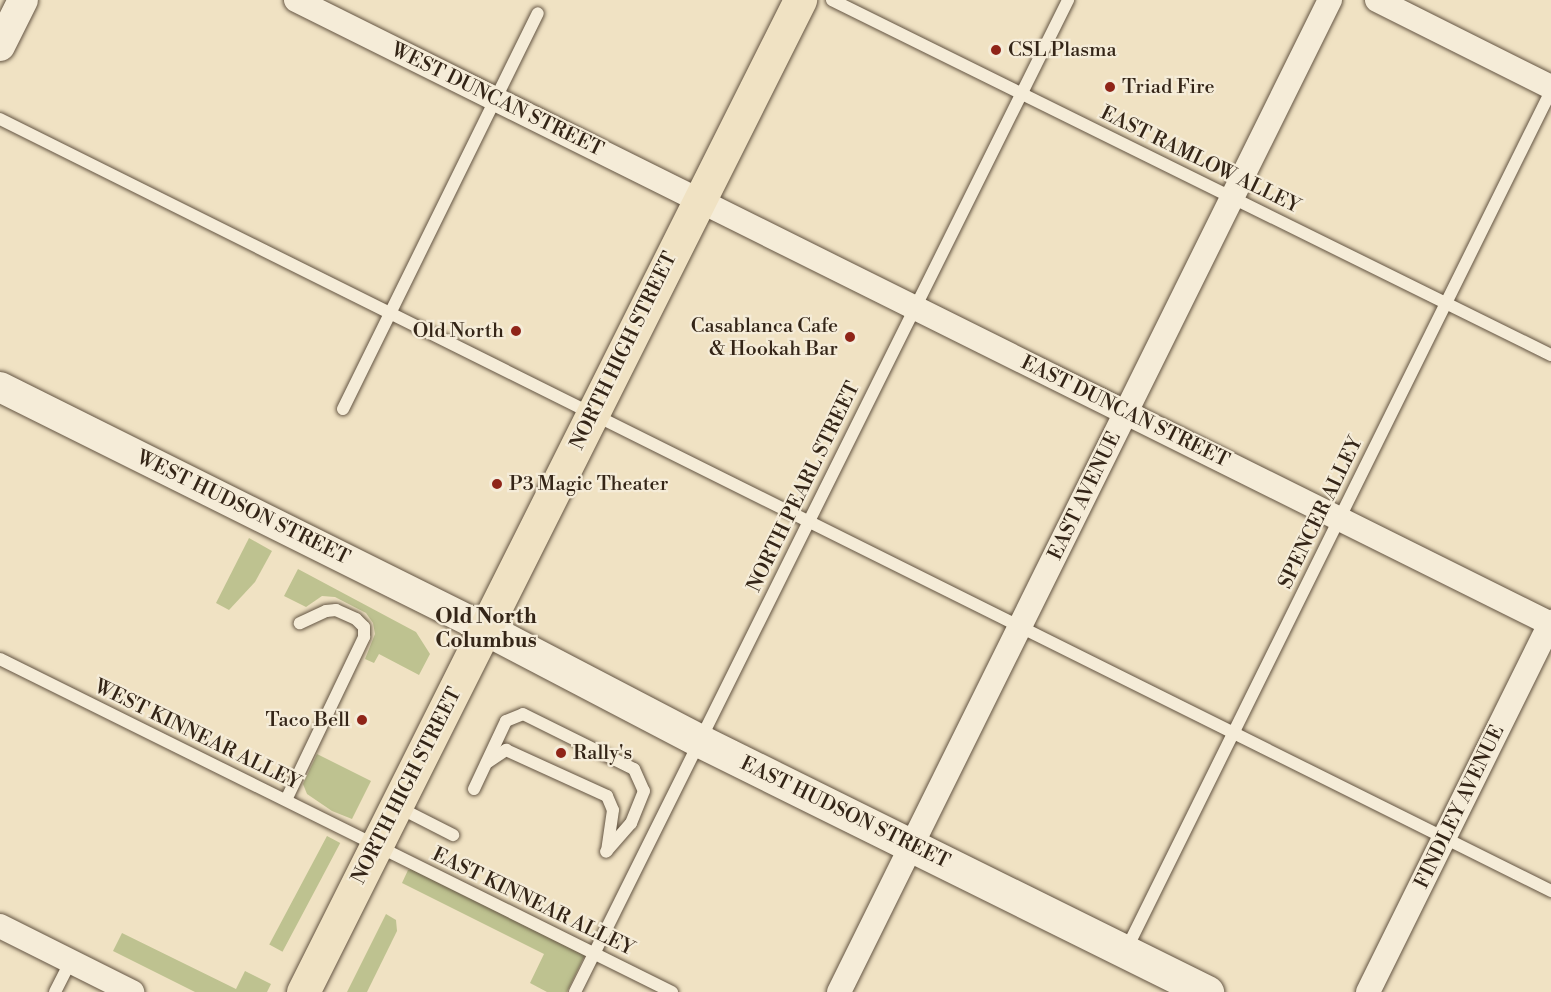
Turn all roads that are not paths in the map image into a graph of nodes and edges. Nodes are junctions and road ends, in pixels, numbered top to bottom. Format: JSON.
{"nodes":[{"id":1,"x":23,"y":0,"type":"edge"},
{"id":2,"x":296,"y":0,"type":"edge"},
{"id":3,"x":800,"y":0,"type":"edge"},
{"id":4,"x":832,"y":0,"type":"edge"},
{"id":5,"x":1068,"y":0,"type":"edge"},
{"id":6,"x":1330,"y":0,"type":"edge"},
{"id":7,"x":1377,"y":0,"type":"edge"},
{"id":8,"x":538,"y":13,"type":"dead end"},
{"id":9,"x":0,"y":46,"type":"edge"},
{"id":10,"x":1551,"y":89,"type":"edge"},
{"id":11,"x":1022,"y":93,"type":"junction"},
{"id":12,"x":495,"y":99,"type":"junction"},
{"id":13,"x":0,"y":119,"type":"edge"},
{"id":14,"x":1234,"y":198,"type":"junction"},
{"id":15,"x":698,"y":200,"type":"junction"},
{"id":16,"x":1446,"y":303,"type":"junction"},
{"id":17,"x":915,"y":308,"type":"junction"},
{"id":18,"x":391,"y":313,"type":"junction"},
{"id":19,"x":1551,"y":354,"type":"edge"},
{"id":20,"x":0,"y":387,"type":"edge"},
{"id":21,"x":343,"y":410,"type":"dead end"},
{"id":22,"x":1127,"y":413,"type":"junction"},
{"id":23,"x":592,"y":414,"type":"junction"},
{"id":24,"x":1339,"y":519,"type":"junction"},
{"id":25,"x":809,"y":522,"type":"junction"},
{"id":26,"x":300,"y":623,"type":"dead end"},
{"id":27,"x":1551,"y":623,"type":"edge"},
{"id":28,"x":1020,"y":627,"type":"junction"},
{"id":29,"x":486,"y":629,"type":"junction"},
{"id":30,"x":0,"y":659,"type":"edge"},
{"id":31,"x":1233,"y":733,"type":"junction"},
{"id":32,"x":700,"y":741,"type":"junction"},
{"id":33,"x":485,"y":766,"type":"junction"},
{"id":34,"x":474,"y":789,"type":"dead end"},
{"id":35,"x":286,"y":800,"type":"junction"},
{"id":36,"x":397,"y":807,"type":"junction"},
{"id":37,"x":453,"y":835,"type":"dead end"},
{"id":38,"x":1445,"y":838,"type":"junction"},
{"id":39,"x":377,"y":846,"type":"junction"},
{"id":40,"x":912,"y":846,"type":"junction"},
{"id":41,"x":1551,"y":891,"type":"edge"},
{"id":42,"x":0,"y":926,"type":"edge"},
{"id":43,"x":1125,"y":951,"type":"junction"},
{"id":44,"x":594,"y":954,"type":"junction"},
{"id":45,"x":71,"y":961,"type":"junction"},
{"id":46,"x":55,"y":992,"type":"edge"},
{"id":47,"x":132,"y":992,"type":"edge"},
{"id":48,"x":303,"y":992,"type":"edge"},
{"id":49,"x":575,"y":992,"type":"edge"},
{"id":50,"x":672,"y":992,"type":"edge"},
{"id":51,"x":839,"y":992,"type":"edge"},
{"id":52,"x":1207,"y":992,"type":"edge"},
{"id":53,"x":1368,"y":992,"type":"edge"}],
"edges":[{"from":1,"to":9,"type":"street"},
{"from":2,"to":12,"type":"street","name":"WEST DUNCAN STREET"},
{"from":3,"to":15,"type":"main road","name":"NORTH HIGH STREET"},
{"from":4,"to":11,"type":"lane","name":"EAST RAMLOW ALLEY"},
{"from":5,"to":11,"type":"lane","name":"NORTH PEARL STREET"},
{"from":6,"to":14,"type":"street","name":"EAST AVENUE"},
{"from":7,"to":10,"type":"street"},
{"from":8,"to":12,"type":"lane"},
{"from":10,"to":16,"type":"lane","name":"SPENCER ALLEY"},
{"from":11,"to":14,"type":"lane","name":"EAST RAMLOW ALLEY"},
{"from":11,"to":17,"type":"lane","name":"NORTH PEARL STREET"},
{"from":12,"to":15,"type":"street","name":"WEST DUNCAN STREET"},
{"from":12,"to":18,"type":"lane"},
{"from":13,"to":18,"type":"lane"},
{"from":14,"to":16,"type":"lane","name":"EAST RAMLOW ALLEY"},
{"from":14,"to":22,"type":"street","name":"EAST AVENUE"},
{"from":15,"to":17,"type":"street","name":"EAST DUNCAN STREET"},
{"from":15,"to":23,"type":"main road","name":"NORTH HIGH STREET"},
{"from":16,"to":19,"type":"lane","name":"EAST RAMLOW ALLEY"},
{"from":16,"to":24,"type":"lane","name":"SPENCER ALLEY"},
{"from":17,"to":22,"type":"street","name":"EAST DUNCAN STREET"},
{"from":17,"to":25,"type":"lane","name":"NORTH PEARL STREET"},
{"from":18,"to":21,"type":"lane"},
{"from":18,"to":23,"type":"lane"},
{"from":20,"to":29,"type":"street","name":"WEST HUDSON STREET"},
{"from":22,"to":24,"type":"street","name":"EAST DUNCAN STREET"},
{"from":22,"to":28,"type":"street","name":"EAST AVENUE"},
{"from":23,"to":25,"type":"lane"},
{"from":23,"to":29,"type":"main road","name":"NORTH HIGH STREET"},
{"from":24,"to":27,"type":"street","name":"EAST DUNCAN STREET"},
{"from":24,"to":31,"type":"lane","name":"SPENCER ALLEY"},
{"from":25,"to":28,"type":"lane"},
{"from":25,"to":32,"type":"lane","name":"NORTH PEARL STREET"},
{"from":26,"to":35,"type":"lane"},
{"from":27,"to":38,"type":"street","name":"FINDLEY AVENUE"},
{"from":28,"to":31,"type":"lane"},
{"from":28,"to":40,"type":"street","name":"EAST AVENUE"},
{"from":29,"to":32,"type":"main road","name":"EAST HUDSON STREET"},
{"from":29,"to":36,"type":"main road","name":"NORTH HIGH STREET"},
{"from":30,"to":35,"type":"lane","name":"WEST KINNEAR ALLEY"},
{"from":31,"to":38,"type":"lane"},
{"from":31,"to":43,"type":"lane","name":"SPENCER ALLEY"},
{"from":32,"to":40,"type":"main road","name":"EAST HUDSON STREET"},
{"from":32,"to":44,"type":"lane","name":"NORTH PEARL STREET"},
{"from":33,"to":33,"type":"lane"},
{"from":33,"to":34,"type":"lane"},
{"from":35,"to":39,"type":"lane","name":"WEST KINNEAR ALLEY"},
{"from":36,"to":37,"type":"lane"},
{"from":36,"to":39,"type":"main road","name":"NORTH HIGH STREET"},
{"from":38,"to":41,"type":"lane"},
{"from":38,"to":53,"type":"street","name":"FINDLEY AVENUE"},
{"from":39,"to":44,"type":"lane","name":"EAST KINNEAR ALLEY"},
{"from":39,"to":48,"type":"main road","name":"NORTH HIGH STREET"},
{"from":40,"to":43,"type":"main road","name":"EAST HUDSON STREET"},
{"from":40,"to":51,"type":"street","name":"EAST AVENUE"},
{"from":42,"to":45,"type":"street"},
{"from":43,"to":52,"type":"main road","name":"EAST HUDSON STREET"},
{"from":44,"to":49,"type":"lane","name":"NORTH PEARL STREET"},
{"from":44,"to":50,"type":"lane","name":"EAST KINNEAR ALLEY"},
{"from":45,"to":46,"type":"lane"},
{"from":45,"to":47,"type":"street"}]}
